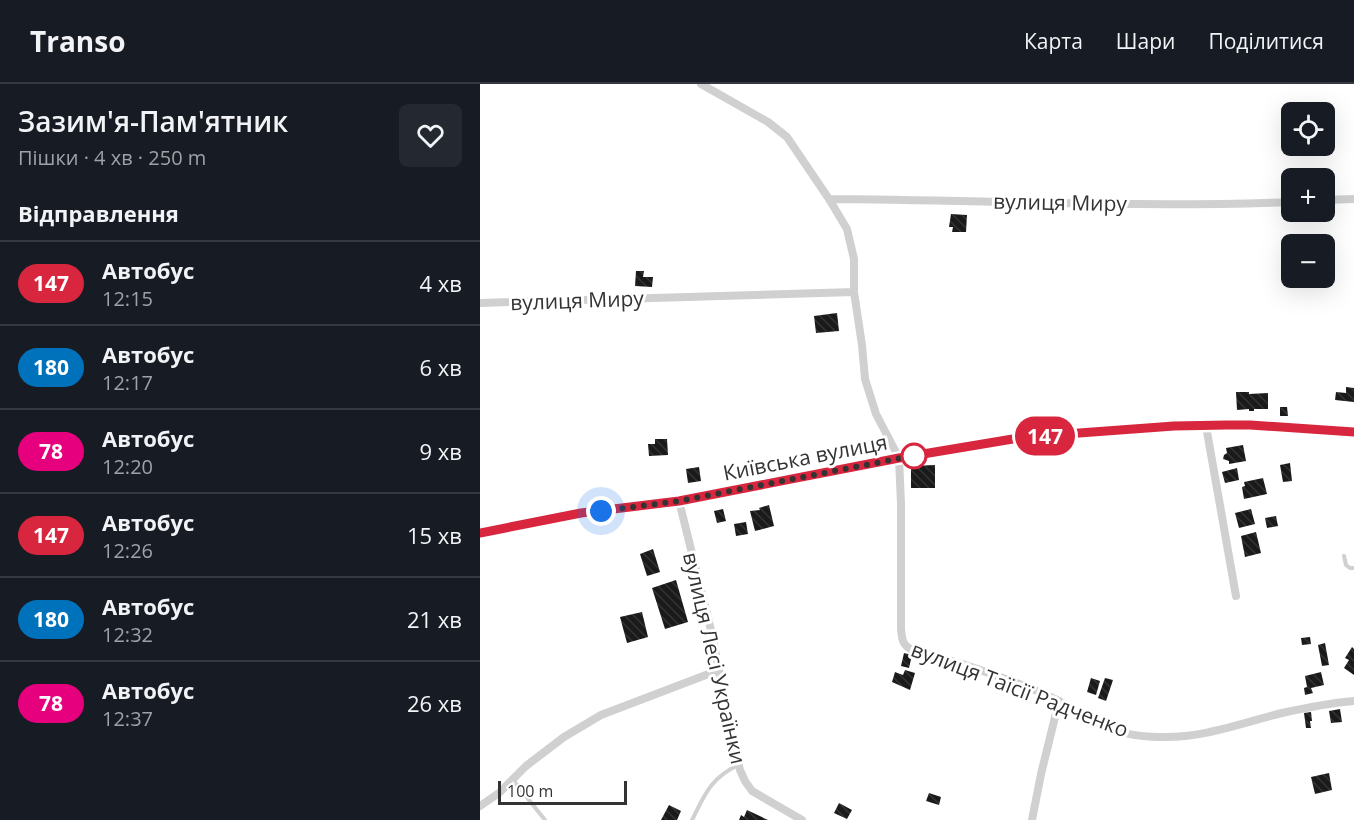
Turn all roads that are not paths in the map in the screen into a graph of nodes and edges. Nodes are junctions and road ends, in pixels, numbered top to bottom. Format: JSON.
{"nodes":[{"id":1,"x":701,"y":84,"type":"edge"},
{"id":2,"x":829,"y":199,"type":"junction"},
{"id":3,"x":1354,"y":199,"type":"edge"},
{"id":4,"x":1335,"y":200,"type":"edge"},
{"id":5,"x":1281,"y":202,"type":"edge"},
{"id":6,"x":854,"y":292,"type":"junction"},
{"id":7,"x":480,"y":303,"type":"edge"},
{"id":8,"x":1206,"y":426,"type":"junction"},
{"id":9,"x":1354,"y":432,"type":"edge"},
{"id":10,"x":899,"y":458,"type":"junction"},
{"id":11,"x":679,"y":501,"type":"junction"},
{"id":12,"x":480,"y":533,"type":"edge"},
{"id":13,"x":1344,"y":556,"type":"dead end"},
{"id":14,"x":1354,"y":568,"type":"edge"},
{"id":15,"x":1236,"y":596,"type":"dead end"},
{"id":16,"x":718,"y":670,"type":"junction"},
{"id":17,"x":1059,"y":701,"type":"junction"},
{"id":18,"x":1354,"y":701,"type":"edge"},
{"id":19,"x":738,"y":765,"type":"junction"},
{"id":20,"x":513,"y":779,"type":"junction"},
{"id":21,"x":480,"y":806,"type":"edge"},
{"id":22,"x":545,"y":820,"type":"edge"},
{"id":23,"x":692,"y":820,"type":"edge"},
{"id":24,"x":802,"y":820,"type":"edge"},
{"id":25,"x":1032,"y":820,"type":"edge"}],
"edges":[{"from":1,"to":2,"type":"street"},
{"from":2,"to":5,"type":"street","name":"вулиця Миру"},
{"from":2,"to":6,"type":"street"},
{"from":3,"to":4,"type":"street"},
{"from":6,"to":7,"type":"street","name":"вулиця Миру"},
{"from":6,"to":10,"type":"street"},
{"from":8,"to":9,"type":"street","name":"Київська вулиця"},
{"from":8,"to":10,"type":"street","name":"Київська вулиця"},
{"from":8,"to":15,"type":"street"},
{"from":10,"to":11,"type":"street","name":"Київська вулиця"},
{"from":10,"to":17,"type":"street","name":"вулиця Таїсії Радченко"},
{"from":11,"to":12,"type":"street","name":"Київська вулиця"},
{"from":11,"to":16,"type":"street","name":"вулиця Лесі Українки"},
{"from":13,"to":14,"type":"lane"},
{"from":16,"to":19,"type":"street","name":"вулиця Лесі Українки"},
{"from":16,"to":20,"type":"street"},
{"from":17,"to":18,"type":"street","name":"вулиця Таїсії Радченко"},
{"from":17,"to":25,"type":"street"},
{"from":19,"to":23,"type":"lane"},
{"from":19,"to":24,"type":"street","name":"вулиця Лесі Українки"},
{"from":20,"to":21,"type":"street"},
{"from":20,"to":22,"type":"lane"}]}
